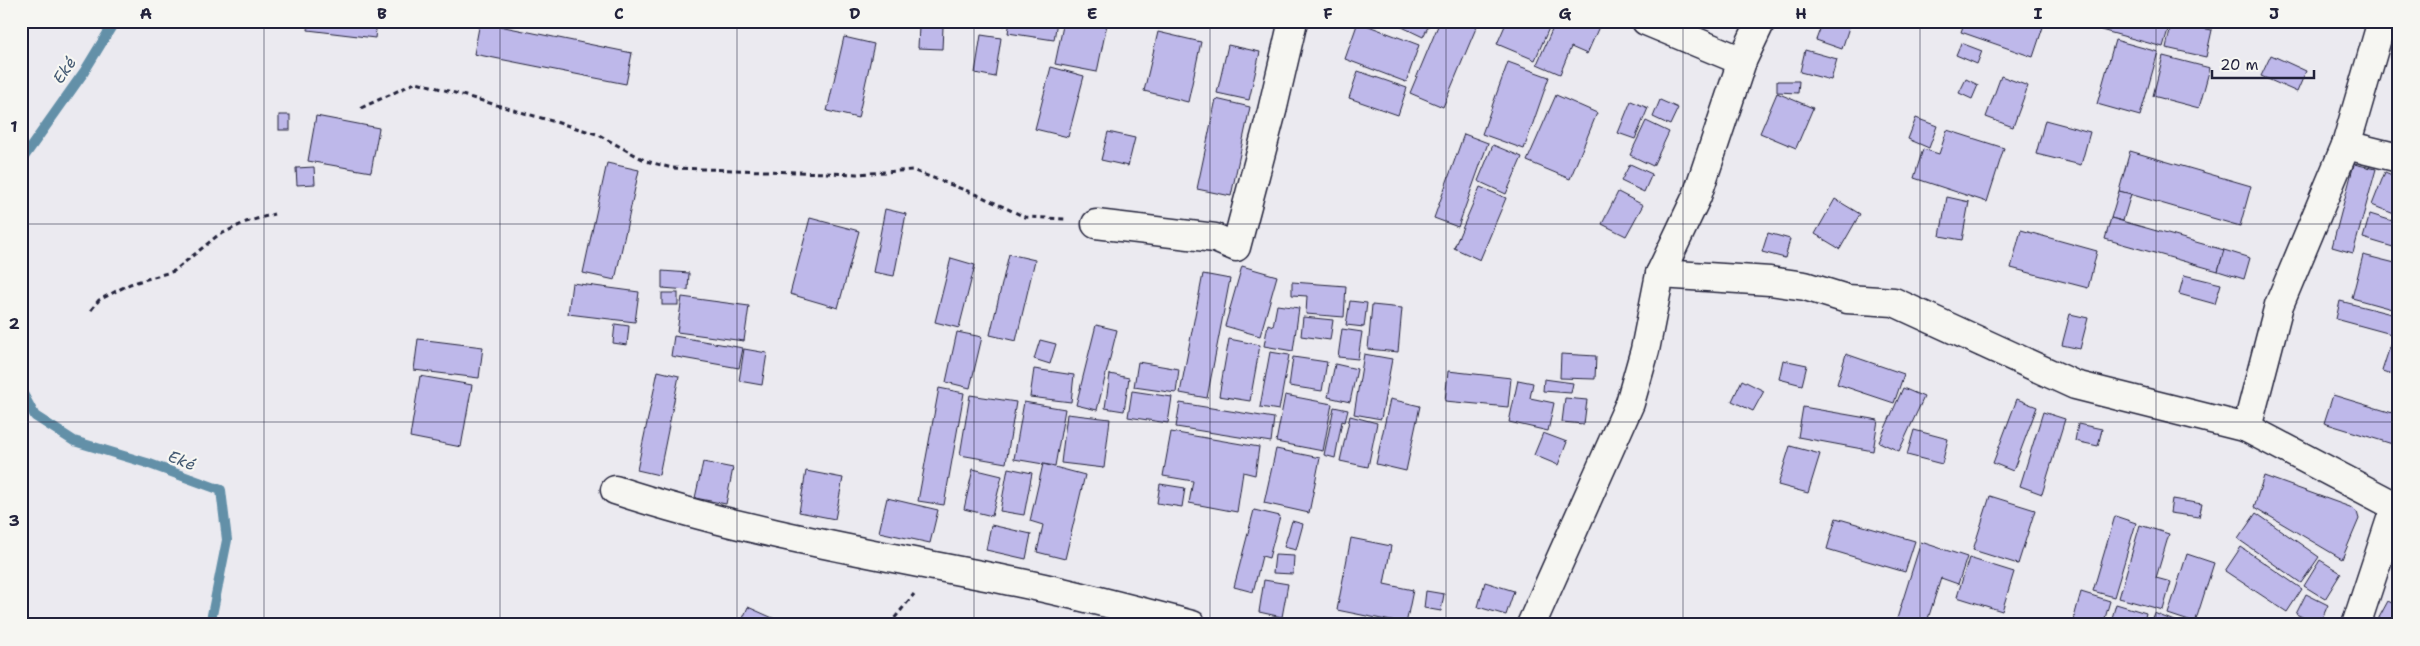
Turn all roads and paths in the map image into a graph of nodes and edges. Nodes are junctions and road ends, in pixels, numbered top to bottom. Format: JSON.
{"nodes":[{"id":1,"x":1293,"y":21,"type":"edge"},
{"id":2,"x":1646,"y":21,"type":"edge"},
{"id":3,"x":1761,"y":21,"type":"edge"},
{"id":4,"x":2382,"y":21,"type":"edge"},
{"id":5,"x":1742,"y":61,"type":"junction"},
{"id":6,"x":361,"y":108,"type":"dead end"},
{"id":7,"x":2346,"y":145,"type":"junction"},
{"id":8,"x":2399,"y":158,"type":"edge"},
{"id":9,"x":274,"y":214,"type":"dead end"},
{"id":10,"x":1096,"y":224,"type":"joint"},
{"id":11,"x":1660,"y":274,"type":"junction"},
{"id":12,"x":91,"y":310,"type":"dead end"},
{"id":13,"x":2247,"y":428,"type":"junction"},
{"id":14,"x":615,"y":490,"type":"dead end"},
{"id":15,"x":2397,"y":507,"type":"edge"},
{"id":16,"x":1192,"y":625,"type":"edge"},
{"id":17,"x":1531,"y":625,"type":"edge"},
{"id":18,"x":2356,"y":625,"type":"edge"}],
"edges":[{"from":1,"to":10,"type":"street"},
{"from":2,"to":5,"type":"street"},
{"from":3,"to":5,"type":"street"},
{"from":4,"to":7,"type":"street"},
{"from":5,"to":11,"type":"street"},
{"from":6,"to":10,"type":"path"},
{"from":7,"to":8,"type":"street"},
{"from":7,"to":13,"type":"street"},
{"from":9,"to":12,"type":"path"},
{"from":11,"to":13,"type":"street"},
{"from":11,"to":17,"type":"street"},
{"from":13,"to":15,"type":"street"},
{"from":14,"to":16,"type":"street"},
{"from":15,"to":18,"type":"street"}]}
